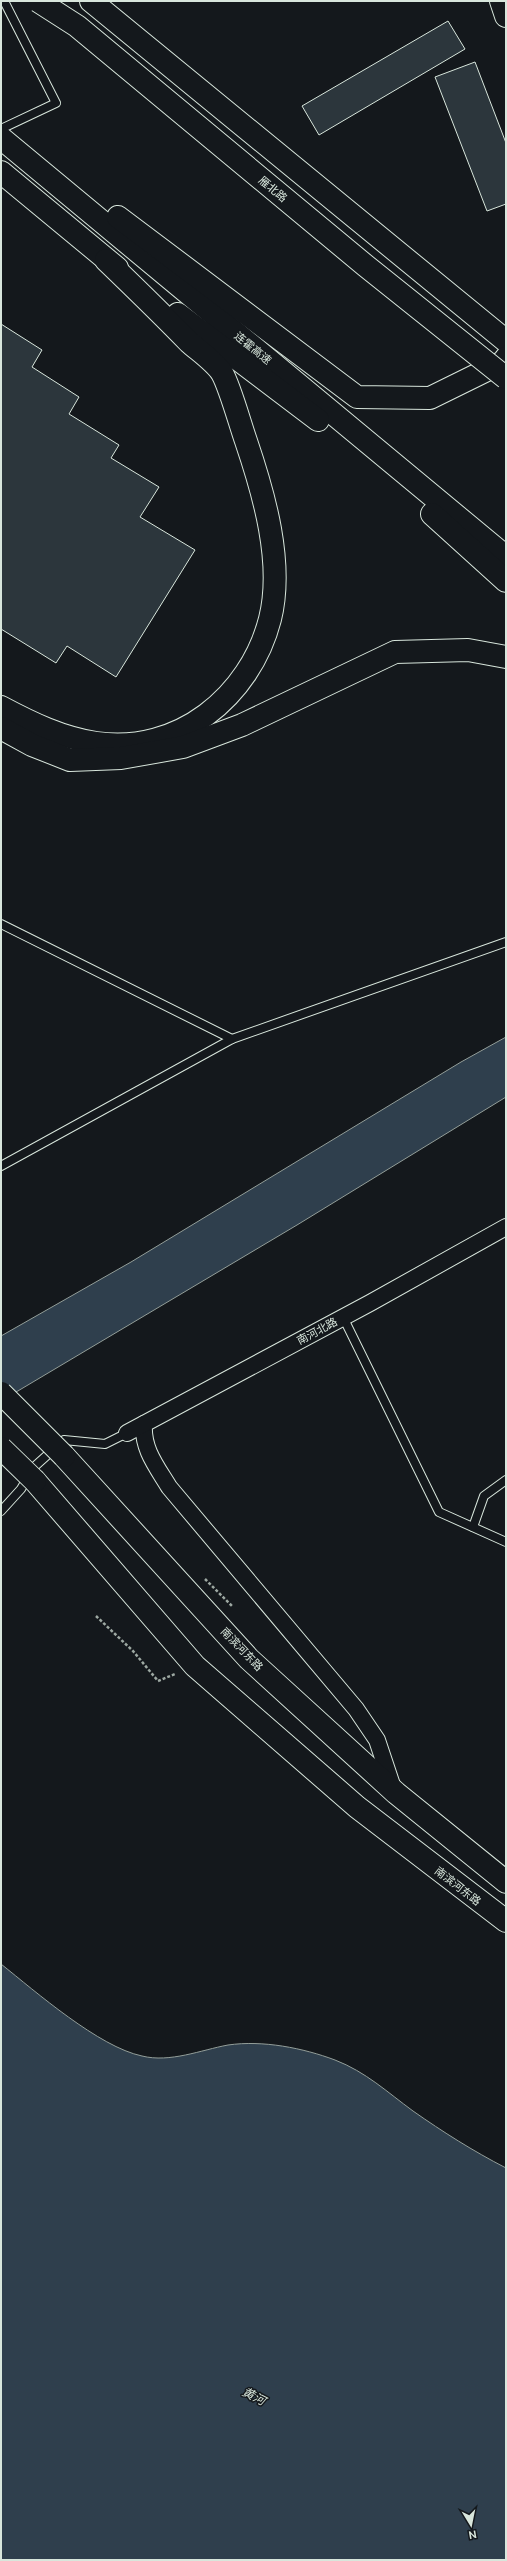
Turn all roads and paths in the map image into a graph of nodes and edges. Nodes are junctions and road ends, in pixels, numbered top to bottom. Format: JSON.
{"nodes":[{"id":1,"x":4,"y":1,"type":"edge"},
{"id":2,"x":38,"y":1,"type":"edge"},
{"id":3,"x":91,"y":1,"type":"edge"},
{"id":4,"x":501,"y":1,"type":"edge"},
{"id":5,"x":506,"y":16,"type":"edge"},
{"id":6,"x":1,"y":130,"type":"edge"},
{"id":7,"x":1,"y":138,"type":"edge"},
{"id":8,"x":1,"y":172,"type":"edge"},
{"id":9,"x":131,"y":236,"type":"junction"},
{"id":10,"x":106,"y":260,"type":"junction"},
{"id":11,"x":506,"y":341,"type":"edge"},
{"id":12,"x":506,"y":358,"type":"edge"},
{"id":13,"x":506,"y":378,"type":"edge"},
{"id":14,"x":506,"y":556,"type":"edge"},
{"id":15,"x":506,"y":581,"type":"edge"},
{"id":16,"x":506,"y":657,"type":"edge"},
{"id":17,"x":1,"y":707,"type":"edge"},
{"id":18,"x":1,"y":728,"type":"edge"},
{"id":19,"x":1,"y":924,"type":"edge"},
{"id":20,"x":506,"y":942,"type":"edge"},
{"id":21,"x":232,"y":1039,"type":"junction"},
{"id":22,"x":1,"y":1166,"type":"edge"},
{"id":23,"x":506,"y":1227,"type":"edge"},
{"id":24,"x":343,"y":1317,"type":"junction"},
{"id":25,"x":1,"y":1393,"type":"edge"},
{"id":26,"x":144,"y":1424,"type":"junction"},
{"id":27,"x":127,"y":1433,"type":"joint"},
{"id":28,"x":1,"y":1448,"type":"edge"},
{"id":29,"x":506,"y":1480,"type":"edge"},
{"id":30,"x":1,"y":1511,"type":"edge"},
{"id":31,"x":473,"y":1527,"type":"junction"},
{"id":32,"x":506,"y":1542,"type":"edge"},
{"id":33,"x":199,"y":1573,"type":"dead end"},
{"id":34,"x":233,"y":1607,"type":"dead end"},
{"id":35,"x":96,"y":1616,"type":"dead end"},
{"id":36,"x":158,"y":1681,"type":"dead end"},
{"id":37,"x":396,"y":1793,"type":"junction"},
{"id":38,"x":506,"y":1882,"type":"edge"},
{"id":39,"x":506,"y":1921,"type":"edge"}],
"edges":[{"from":1,"to":6,"type":"lane"},
{"from":2,"to":13,"type":"main road","name":"雁北路","bridge":true},
{"from":3,"to":11,"type":"main road"},
{"from":4,"to":5,"type":"main road"},
{"from":6,"to":9,"type":"main road"},
{"from":7,"to":9,"type":"main road","name":"连霍高速"},
{"from":8,"to":10,"type":"main road","name":"连霍高速"},
{"from":9,"to":12,"type":"main road"},
{"from":9,"to":14,"type":"main road","name":"连霍高速"},
{"from":10,"to":15,"type":"main road","name":"连霍高速"},
{"from":10,"to":17,"type":"main road"},
{"from":16,"to":18,"type":"main road"},
{"from":19,"to":21,"type":"lane"},
{"from":20,"to":21,"type":"lane"},
{"from":21,"to":22,"type":"lane"},
{"from":23,"to":24,"type":"street","name":"南河北路"},
{"from":24,"to":26,"type":"street","name":"南河北路"},
{"from":24,"to":31,"type":"lane"},
{"from":25,"to":37,"type":"main road","name":"南滨河东路","bridge":true},
{"from":26,"to":27,"type":"street","name":"南河北路"},
{"from":26,"to":37,"type":"street"},
{"from":27,"to":30,"type":"lane"},
{"from":28,"to":39,"type":"main road","name":"南滨河东路","bridge":true},
{"from":29,"to":31,"type":"lane"},
{"from":31,"to":32,"type":"lane"},
{"from":33,"to":34,"type":"path"},
{"from":35,"to":36,"type":"path"},
{"from":37,"to":38,"type":"main road","name":"南滨河东路"}]}
